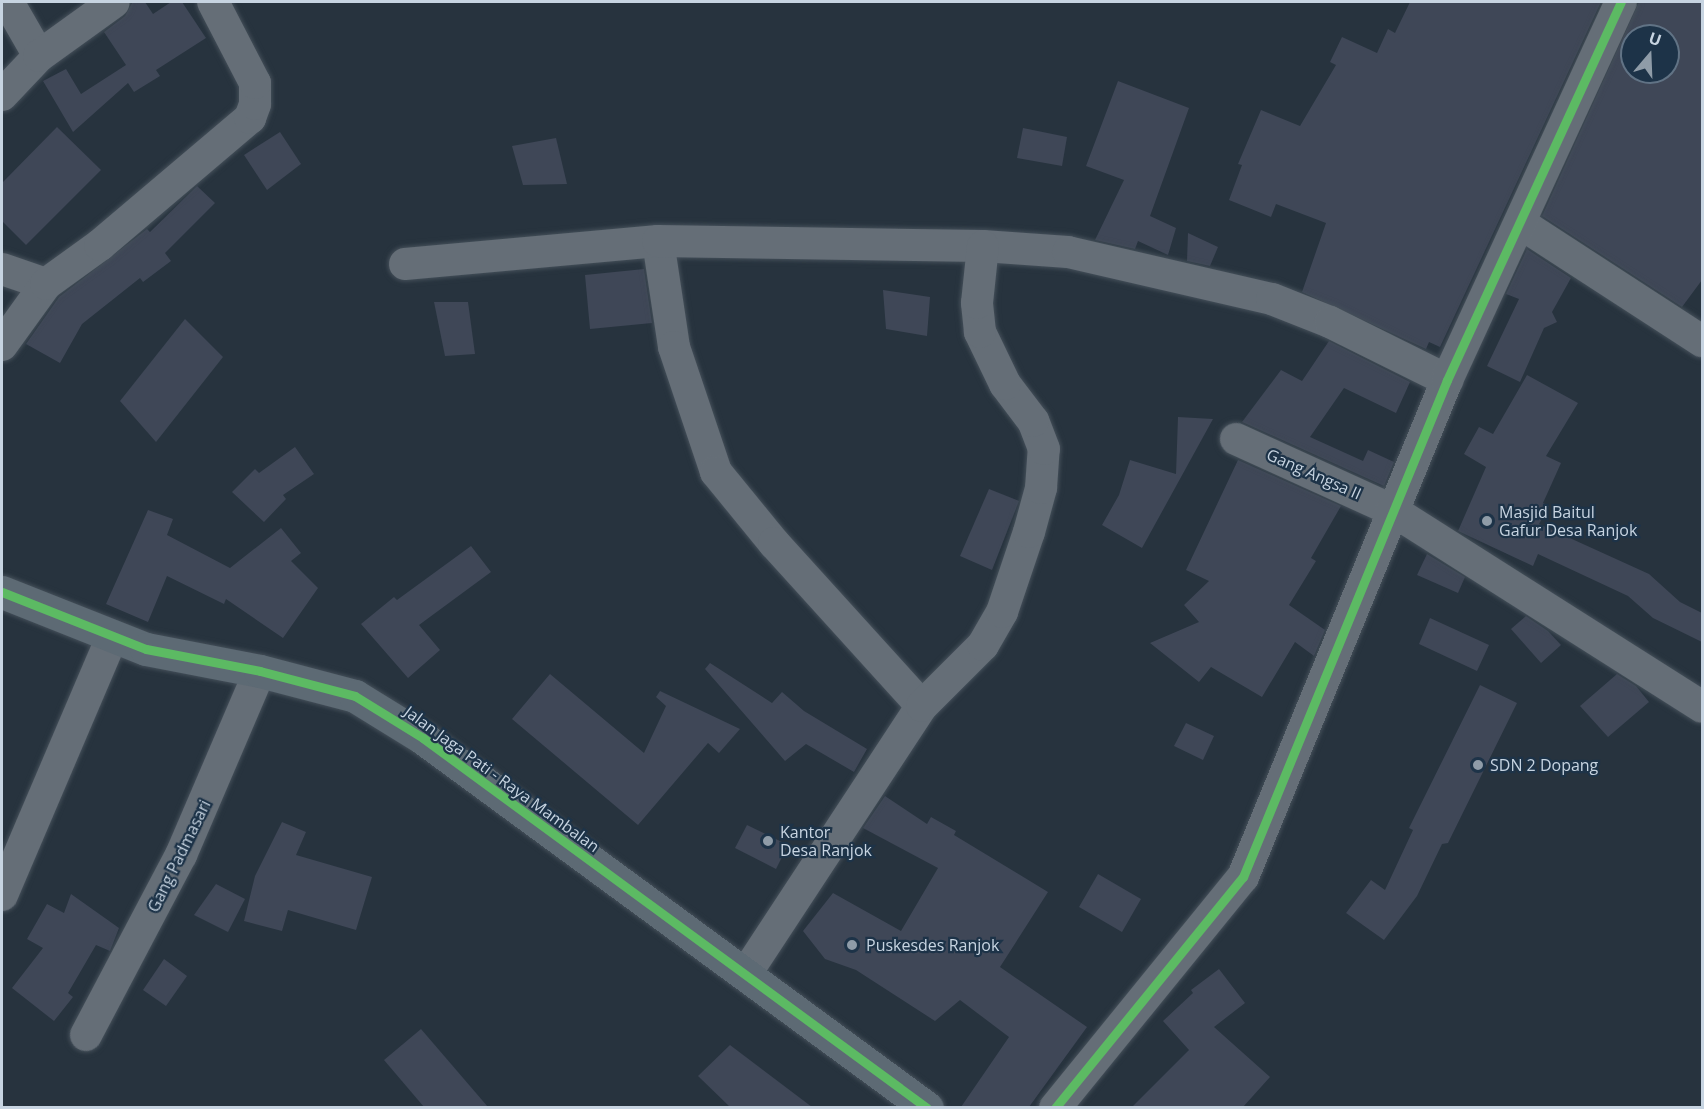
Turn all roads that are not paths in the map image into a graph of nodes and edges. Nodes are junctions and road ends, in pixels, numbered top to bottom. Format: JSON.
{"nodes":[{"id":1,"x":8,"y":2,"type":"edge"},
{"id":2,"x":114,"y":2,"type":"edge"},
{"id":3,"x":213,"y":2,"type":"edge"},
{"id":4,"x":1621,"y":2,"type":"edge"},
{"id":5,"x":39,"y":56,"type":"junction"},
{"id":6,"x":2,"y":95,"type":"edge"},
{"id":7,"x":1520,"y":224,"type":"junction"},
{"id":8,"x":658,"y":241,"type":"junction"},
{"id":9,"x":983,"y":246,"type":"junction"},
{"id":10,"x":405,"y":264,"type":"dead end"},
{"id":11,"x":2,"y":269,"type":"edge"},
{"id":12,"x":46,"y":284,"type":"junction"},
{"id":13,"x":1702,"y":341,"type":"edge"},
{"id":14,"x":2,"y":345,"type":"edge"},
{"id":15,"x":1447,"y":380,"type":"junction"},
{"id":16,"x":1236,"y":439,"type":"dead end"},
{"id":17,"x":1392,"y":510,"type":"junction"},
{"id":18,"x":2,"y":592,"type":"edge"},
{"id":19,"x":112,"y":637,"type":"junction"},
{"id":20,"x":260,"y":670,"type":"junction"},
{"id":21,"x":922,"y":706,"type":"junction"},
{"id":22,"x":1702,"y":707,"type":"edge"},
{"id":23,"x":2,"y":895,"type":"edge"},
{"id":24,"x":745,"y":975,"type":"junction"},
{"id":25,"x":86,"y":1035,"type":"dead end"},
{"id":26,"x":927,"y":1107,"type":"edge"},
{"id":27,"x":1055,"y":1107,"type":"edge"}],
"edges":[{"from":1,"to":5,"type":"street"},
{"from":2,"to":5,"type":"street"},
{"from":3,"to":12,"type":"street"},
{"from":4,"to":7,"type":"street"},
{"from":5,"to":6,"type":"street"},
{"from":7,"to":13,"type":"street"},
{"from":7,"to":15,"type":"street"},
{"from":8,"to":9,"type":"street"},
{"from":8,"to":10,"type":"street"},
{"from":8,"to":21,"type":"street"},
{"from":9,"to":15,"type":"street"},
{"from":9,"to":21,"type":"street"},
{"from":11,"to":12,"type":"street"},
{"from":12,"to":14,"type":"street"},
{"from":15,"to":17,"type":"street"},
{"from":16,"to":17,"type":"street","name":"Gang Angsa II"},
{"from":17,"to":22,"type":"street","name":"Gang Angsa II"},
{"from":17,"to":27,"type":"street"},
{"from":18,"to":19,"type":"street","name":"Jalan Jaga Pati - Raya Mambalan"},
{"from":19,"to":20,"type":"street","name":"Jalan Jaga Pati - Raya Mambalan"},
{"from":19,"to":23,"type":"street"},
{"from":20,"to":24,"type":"street","name":"Jalan Jaga Pati - Raya Mambalan"},
{"from":20,"to":25,"type":"street","name":"Gang Padmasari"},
{"from":21,"to":24,"type":"street"},
{"from":24,"to":26,"type":"street","name":"Jalan Jaga Pati - Raya Mambalan"}]}
